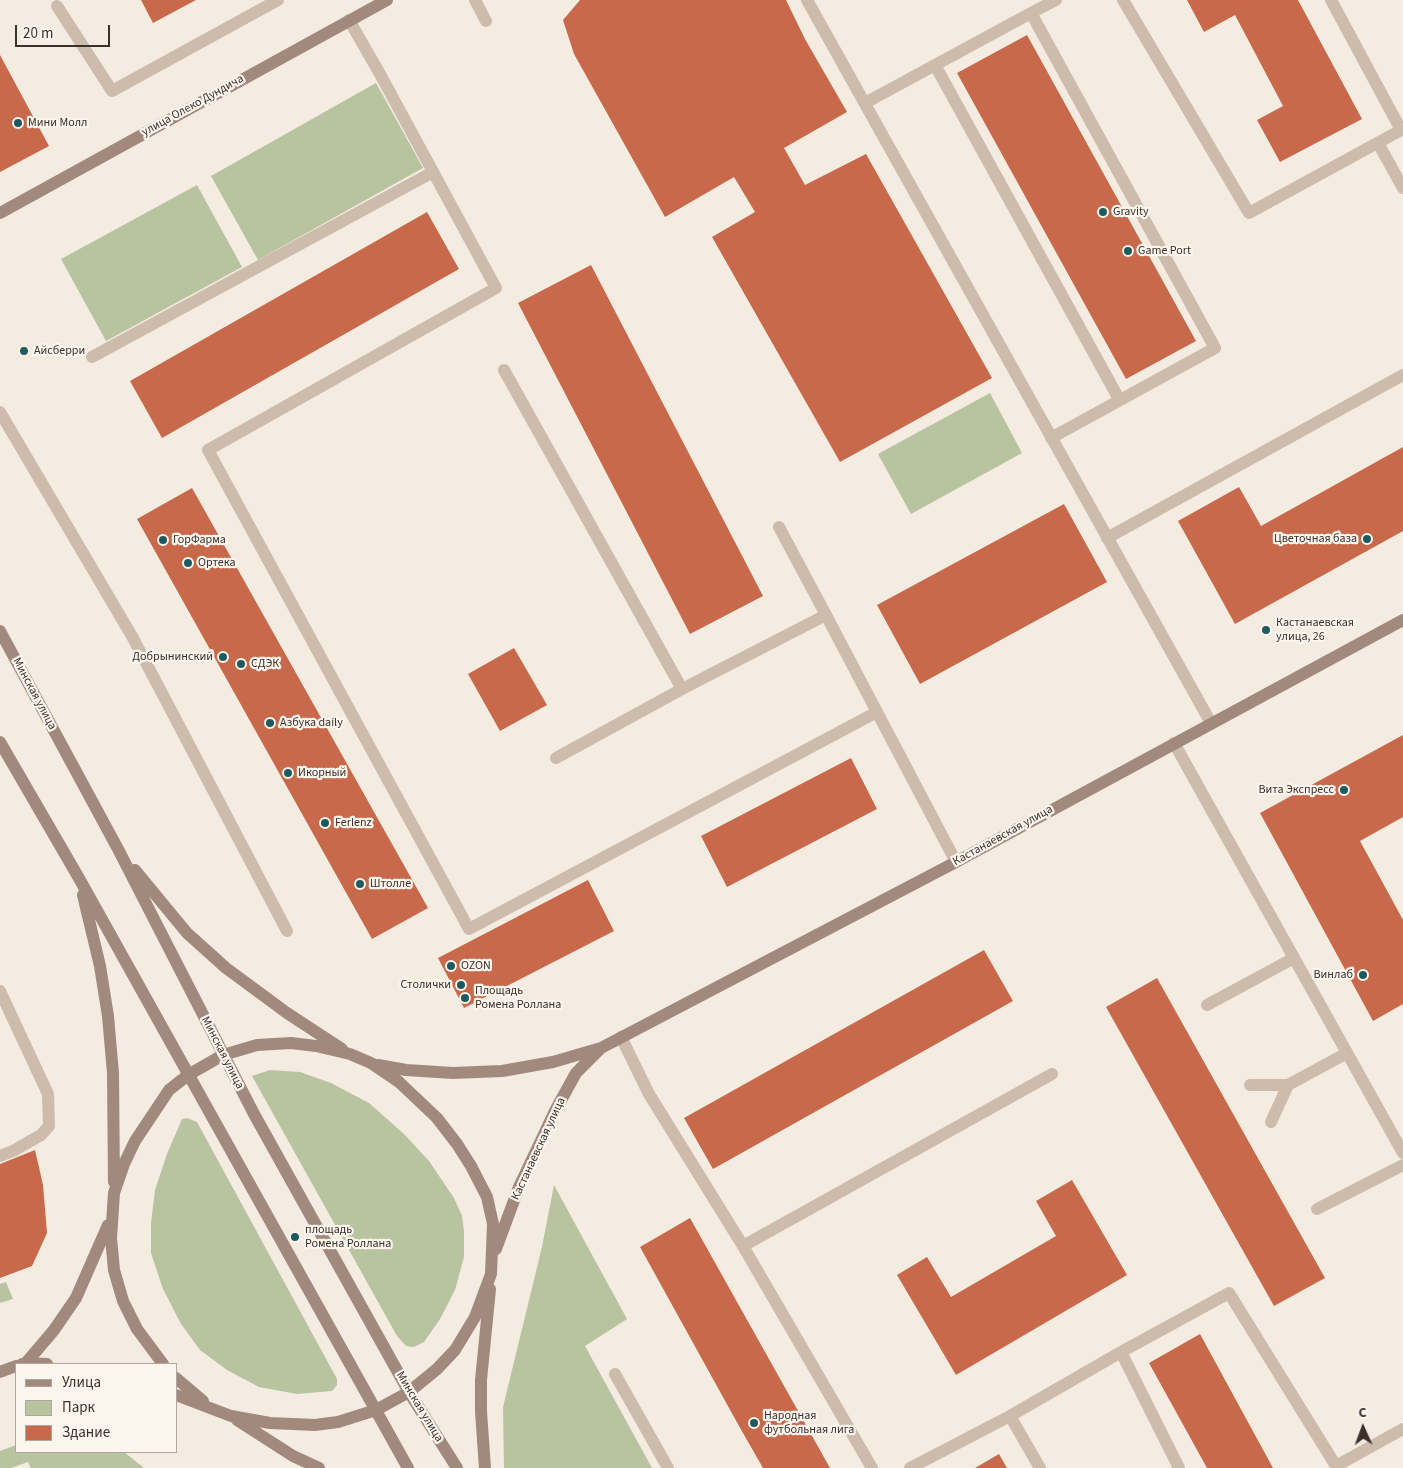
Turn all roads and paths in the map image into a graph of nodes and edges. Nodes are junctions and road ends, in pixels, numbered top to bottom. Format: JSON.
{"nodes":[{"id":1,"x":278,"y":0,"type":"edge"},
{"id":2,"x":386,"y":0,"type":"edge"},
{"id":3,"x":475,"y":0,"type":"edge"},
{"id":4,"x":807,"y":0,"type":"edge"},
{"id":5,"x":1056,"y":0,"type":"edge"},
{"id":6,"x":1123,"y":0,"type":"edge"},
{"id":7,"x":1331,"y":0,"type":"edge"},
{"id":8,"x":372,"y":3,"type":"edge"},
{"id":9,"x":57,"y":6,"type":"dead end"},
{"id":10,"x":1031,"y":13,"type":"junction"},
{"id":11,"x":349,"y":20,"type":"junction"},
{"id":12,"x":486,"y":21,"type":"dead end"},
{"id":13,"x":935,"y":65,"type":"junction"},
{"id":14,"x":865,"y":103,"type":"junction"},
{"id":15,"x":1402,"y":130,"type":"edge"},
{"id":16,"x":1378,"y":144,"type":"junction"},
{"id":17,"x":433,"y":172,"type":"junction"},
{"id":18,"x":1403,"y":188,"type":"edge"},
{"id":19,"x":0,"y":213,"type":"edge"},
{"id":20,"x":92,"y":356,"type":"dead end"},
{"id":21,"x":504,"y":370,"type":"dead end"},
{"id":22,"x":1403,"y":375,"type":"edge"},
{"id":23,"x":1119,"y":399,"type":"junction"},
{"id":24,"x":0,"y":412,"type":"edge"},
{"id":25,"x":1052,"y":438,"type":"junction"},
{"id":26,"x":779,"y":527,"type":"dead end"},
{"id":27,"x":1107,"y":538,"type":"junction"},
{"id":28,"x":826,"y":615,"type":"junction"},
{"id":29,"x":1403,"y":620,"type":"edge"},
{"id":30,"x":0,"y":631,"type":"edge"},
{"id":31,"x":682,"y":689,"type":"junction"},
{"id":32,"x":877,"y":712,"type":"junction"},
{"id":33,"x":1211,"y":723,"type":"junction"},
{"id":34,"x":0,"y":742,"type":"edge"},
{"id":35,"x":1174,"y":743,"type":"junction"},
{"id":36,"x":556,"y":758,"type":"dead end"},
{"id":37,"x":118,"y":849,"type":"junction"},
{"id":38,"x":956,"y":862,"type":"junction"},
{"id":39,"x":80,"y":880,"type":"junction"},
{"id":40,"x":287,"y":931,"type":"dead end"},
{"id":41,"x":1294,"y":958,"type":"junction"},
{"id":42,"x":0,"y":991,"type":"edge"},
{"id":43,"x":1207,"y":1005,"type":"dead end"},
{"id":44,"x":621,"y":1037,"type":"junction"},
{"id":45,"x":601,"y":1048,"type":"junction"},
{"id":46,"x":1347,"y":1053,"type":"junction"},
{"id":47,"x":350,"y":1054,"type":"junction"},
{"id":48,"x":223,"y":1055,"type":"junction"},
{"id":49,"x":371,"y":1064,"type":"junction"},
{"id":50,"x":1052,"y":1074,"type":"dead end"},
{"id":51,"x":188,"y":1075,"type":"junction"},
{"id":52,"x":1250,"y":1085,"type":"dead end"},
{"id":53,"x":1288,"y":1085,"type":"junction"},
{"id":54,"x":1271,"y":1122,"type":"dead end"},
{"id":55,"x":1403,"y":1154,"type":"edge"},
{"id":56,"x":0,"y":1156,"type":"edge"},
{"id":57,"x":1403,"y":1164,"type":"edge"},
{"id":58,"x":114,"y":1193,"type":"junction"},
{"id":59,"x":1317,"y":1209,"type":"dead end"},
{"id":60,"x":111,"y":1216,"type":"junction"},
{"id":61,"x":743,"y":1246,"type":"junction"},
{"id":62,"x":493,"y":1258,"type":"junction"},
{"id":63,"x":491,"y":1274,"type":"junction"},
{"id":64,"x":1121,"y":1352,"type":"junction"},
{"id":65,"x":22,"y":1363,"type":"edge"},
{"id":66,"x":162,"y":1363,"type":"edge"},
{"id":67,"x":15,"y":1366,"type":"edge"},
{"id":68,"x":0,"y":1372,"type":"edge"},
{"id":69,"x":615,"y":1374,"type":"dead end"},
{"id":70,"x":178,"y":1380,"type":"edge"},
{"id":71,"x":409,"y":1392,"type":"junction"},
{"id":72,"x":178,"y":1396,"type":"edge"},
{"id":73,"x":213,"y":1408,"type":"junction"},
{"id":74,"x":376,"y":1410,"type":"junction"},
{"id":75,"x":230,"y":1416,"type":"junction"},
{"id":76,"x":1010,"y":1416,"type":"junction"},
{"id":77,"x":1403,"y":1430,"type":"edge"},
{"id":78,"x":1336,"y":1467,"type":"edge"},
{"id":79,"x":319,"y":1468,"type":"edge"},
{"id":80,"x":408,"y":1468,"type":"edge"},
{"id":81,"x":457,"y":1468,"type":"edge"},
{"id":82,"x":485,"y":1468,"type":"edge"},
{"id":83,"x":668,"y":1468,"type":"edge"},
{"id":84,"x":872,"y":1468,"type":"edge"},
{"id":85,"x":910,"y":1468,"type":"edge"},
{"id":86,"x":1040,"y":1468,"type":"edge"},
{"id":87,"x":1179,"y":1468,"type":"edge"}],
"edges":[{"from":1,"to":9,"type":"street"},
{"from":2,"to":8,"type":"street","name":"улица Олеко Дундича"},
{"from":3,"to":12,"type":"street"},
{"from":4,"to":14,"type":"street"},
{"from":5,"to":10,"type":"street"},
{"from":6,"to":16,"type":"street"},
{"from":7,"to":15,"type":"street"},
{"from":8,"to":11,"type":"street","name":"улица Олеко Дундича"},
{"from":10,"to":13,"type":"street"},
{"from":10,"to":23,"type":"street"},
{"from":11,"to":17,"type":"street"},
{"from":11,"to":19,"type":"street","name":"улица Олеко Дундича"},
{"from":13,"to":14,"type":"street"},
{"from":13,"to":23,"type":"street"},
{"from":14,"to":25,"type":"street"},
{"from":15,"to":16,"type":"street"},
{"from":16,"to":18,"type":"street"},
{"from":17,"to":20,"type":"street"},
{"from":17,"to":32,"type":"street"},
{"from":21,"to":31,"type":"street"},
{"from":22,"to":27,"type":"street"},
{"from":23,"to":25,"type":"street"},
{"from":24,"to":40,"type":"street"},
{"from":25,"to":27,"type":"street"},
{"from":26,"to":28,"type":"street"},
{"from":27,"to":33,"type":"street"},
{"from":28,"to":31,"type":"street"},
{"from":28,"to":32,"type":"street"},
{"from":29,"to":33,"type":"street","name":"Кастанаевская улица"},
{"from":30,"to":37,"type":"street","name":"Минская улица"},
{"from":31,"to":36,"type":"street"},
{"from":32,"to":38,"type":"street"},
{"from":33,"to":35,"type":"street","name":"Кастанаевская улица"},
{"from":34,"to":39,"type":"street"},
{"from":35,"to":38,"type":"street","name":"Кастанаевская улица"},
{"from":35,"to":41,"type":"street"},
{"from":37,"to":47,"type":"street"},
{"from":37,"to":48,"type":"street","name":"Минская улица"},
{"from":38,"to":44,"type":"street","name":"Кастанаевская улица"},
{"from":39,"to":51,"type":"street"},
{"from":39,"to":58,"type":"street"},
{"from":41,"to":43,"type":"street"},
{"from":41,"to":46,"type":"street"},
{"from":42,"to":56,"type":"street"},
{"from":44,"to":45,"type":"street","name":"Кастанаевская улица"},
{"from":44,"to":61,"type":"street"},
{"from":45,"to":49,"type":"street","name":"Кастанаевская улица"},
{"from":45,"to":62,"type":"street","name":"Кастанаевская улица"},
{"from":46,"to":53,"type":"street"},
{"from":46,"to":55,"type":"street"},
{"from":47,"to":48,"type":"street","name":"Кастанаевская улица"},
{"from":47,"to":49,"type":"street","name":"Кастанаевская улица"},
{"from":48,"to":51,"type":"street","name":"Кастанаевская улица"},
{"from":48,"to":71,"type":"street","name":"Минская улица"},
{"from":49,"to":62,"type":"street","name":"Кастанаевская улица"},
{"from":50,"to":61,"type":"street"},
{"from":51,"to":58,"type":"street","name":"Кастанаевская улица"},
{"from":51,"to":74,"type":"street"},
{"from":52,"to":53,"type":"street"},
{"from":53,"to":54,"type":"street"},
{"from":57,"to":59,"type":"street"},
{"from":58,"to":60,"type":"street","name":"Кастанаевская улица"},
{"from":60,"to":65,"type":"street","name":"Кастанаевская улица"},
{"from":60,"to":66,"type":"street","name":"Кастанаевская улица"},
{"from":61,"to":84,"type":"street"},
{"from":62,"to":63,"type":"street","name":"Кастанаевская улица"},
{"from":63,"to":71,"type":"street","name":"Кастанаевская улица"},
{"from":63,"to":82,"type":"street"},
{"from":64,"to":76,"type":"street"},
{"from":64,"to":78,"type":"street"},
{"from":64,"to":87,"type":"street"},
{"from":67,"to":68,"type":"street","name":"Кастанаевская улица"},
{"from":69,"to":83,"type":"street"},
{"from":70,"to":73,"type":"street","name":"Кастанаевская улица"},
{"from":71,"to":74,"type":"street","name":"Кастанаевская улица"},
{"from":71,"to":81,"type":"street","name":"Минская улица"},
{"from":72,"to":73,"type":"street","name":"Кастанаевская улица"},
{"from":73,"to":75,"type":"street","name":"Кастанаевская улица"},
{"from":74,"to":75,"type":"street","name":"Кастанаевская улица"},
{"from":74,"to":80,"type":"street"},
{"from":75,"to":79,"type":"street"},
{"from":76,"to":85,"type":"street"},
{"from":76,"to":86,"type":"street"},
{"from":77,"to":78,"type":"street"}]}
